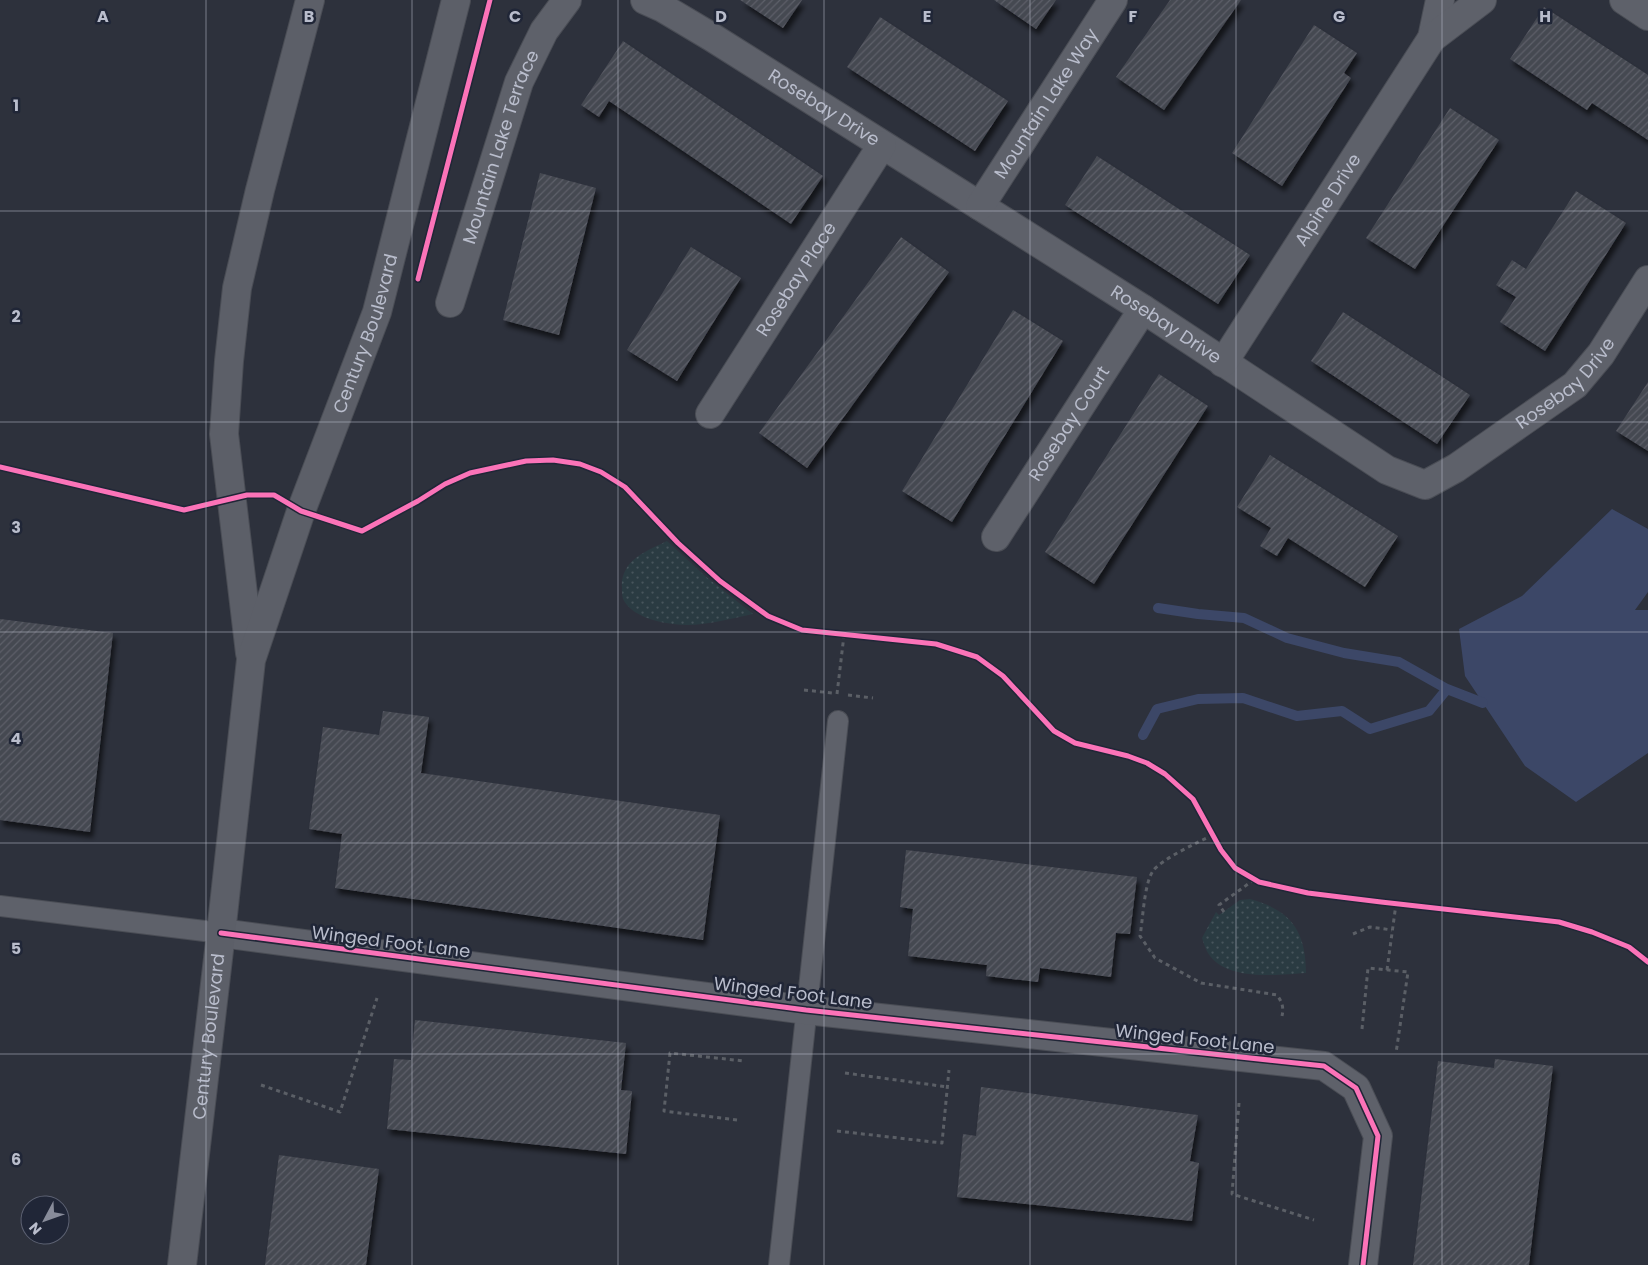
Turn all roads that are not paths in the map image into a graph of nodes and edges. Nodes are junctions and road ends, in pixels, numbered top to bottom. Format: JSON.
{"nodes":[{"id":1,"x":310,"y":0,"type":"edge"},
{"id":2,"x":456,"y":0,"type":"edge"},
{"id":3,"x":567,"y":0,"type":"edge"},
{"id":4,"x":645,"y":0,"type":"edge"},
{"id":5,"x":1113,"y":0,"type":"edge"},
{"id":6,"x":1440,"y":0,"type":"edge"},
{"id":7,"x":1482,"y":0,"type":"edge"},
{"id":8,"x":1624,"y":0,"type":"edge"},
{"id":9,"x":1648,"y":16,"type":"edge"},
{"id":10,"x":1432,"y":38,"type":"junction"},
{"id":11,"x":882,"y":145,"type":"junction"},
{"id":12,"x":980,"y":206,"type":"junction"},
{"id":13,"x":1648,"y":280,"type":"edge"},
{"id":14,"x":450,"y":303,"type":"dead end"},
{"id":15,"x":1143,"y":310,"type":"junction"},
{"id":16,"x":1223,"y":363,"type":"junction"},
{"id":17,"x":710,"y":414,"type":"dead end"},
{"id":18,"x":996,"y":537,"type":"dead end"},
{"id":19,"x":251,"y":660,"type":"junction"},
{"id":20,"x":838,"y":721,"type":"dead end"},
{"id":21,"x":0,"y":906,"type":"edge"},
{"id":22,"x":221,"y":933,"type":"junction"},
{"id":23,"x":806,"y":1010,"type":"junction"},
{"id":24,"x":182,"y":1265,"type":"edge"},
{"id":25,"x":779,"y":1265,"type":"edge"},
{"id":26,"x":1363,"y":1265,"type":"edge"}],
"edges":[{"from":1,"to":19,"type":"street","name":"Century Boulevard"},
{"from":2,"to":19,"type":"street","name":"Century Boulevard"},
{"from":3,"to":14,"type":"street","name":"Mountain Lake Terrace"},
{"from":4,"to":11,"type":"street","name":"Rosebay Drive"},
{"from":5,"to":12,"type":"street","name":"Mountain Lake Way"},
{"from":6,"to":10,"type":"street","name":"Alpine Drive"},
{"from":7,"to":10,"type":"street","name":"Alpine Drive"},
{"from":8,"to":9,"type":"street"},
{"from":10,"to":16,"type":"street","name":"Alpine Drive"},
{"from":11,"to":12,"type":"street","name":"Rosebay Drive"},
{"from":11,"to":17,"type":"street","name":"Rosebay Place"},
{"from":12,"to":15,"type":"street","name":"Rosebay Drive"},
{"from":13,"to":16,"type":"street","name":"Rosebay Drive"},
{"from":15,"to":16,"type":"street","name":"Rosebay Drive"},
{"from":15,"to":18,"type":"street","name":"Rosebay Court"},
{"from":19,"to":22,"type":"street","name":"Century Boulevard"},
{"from":20,"to":23,"type":"lane"},
{"from":21,"to":22,"type":"lane","name":"Winged Foot Lane"},
{"from":22,"to":23,"type":"street","name":"Winged Foot Lane"},
{"from":22,"to":24,"type":"street","name":"Century Boulevard"},
{"from":23,"to":25,"type":"lane"},
{"from":23,"to":26,"type":"street","name":"Winged Foot Lane"}]}
